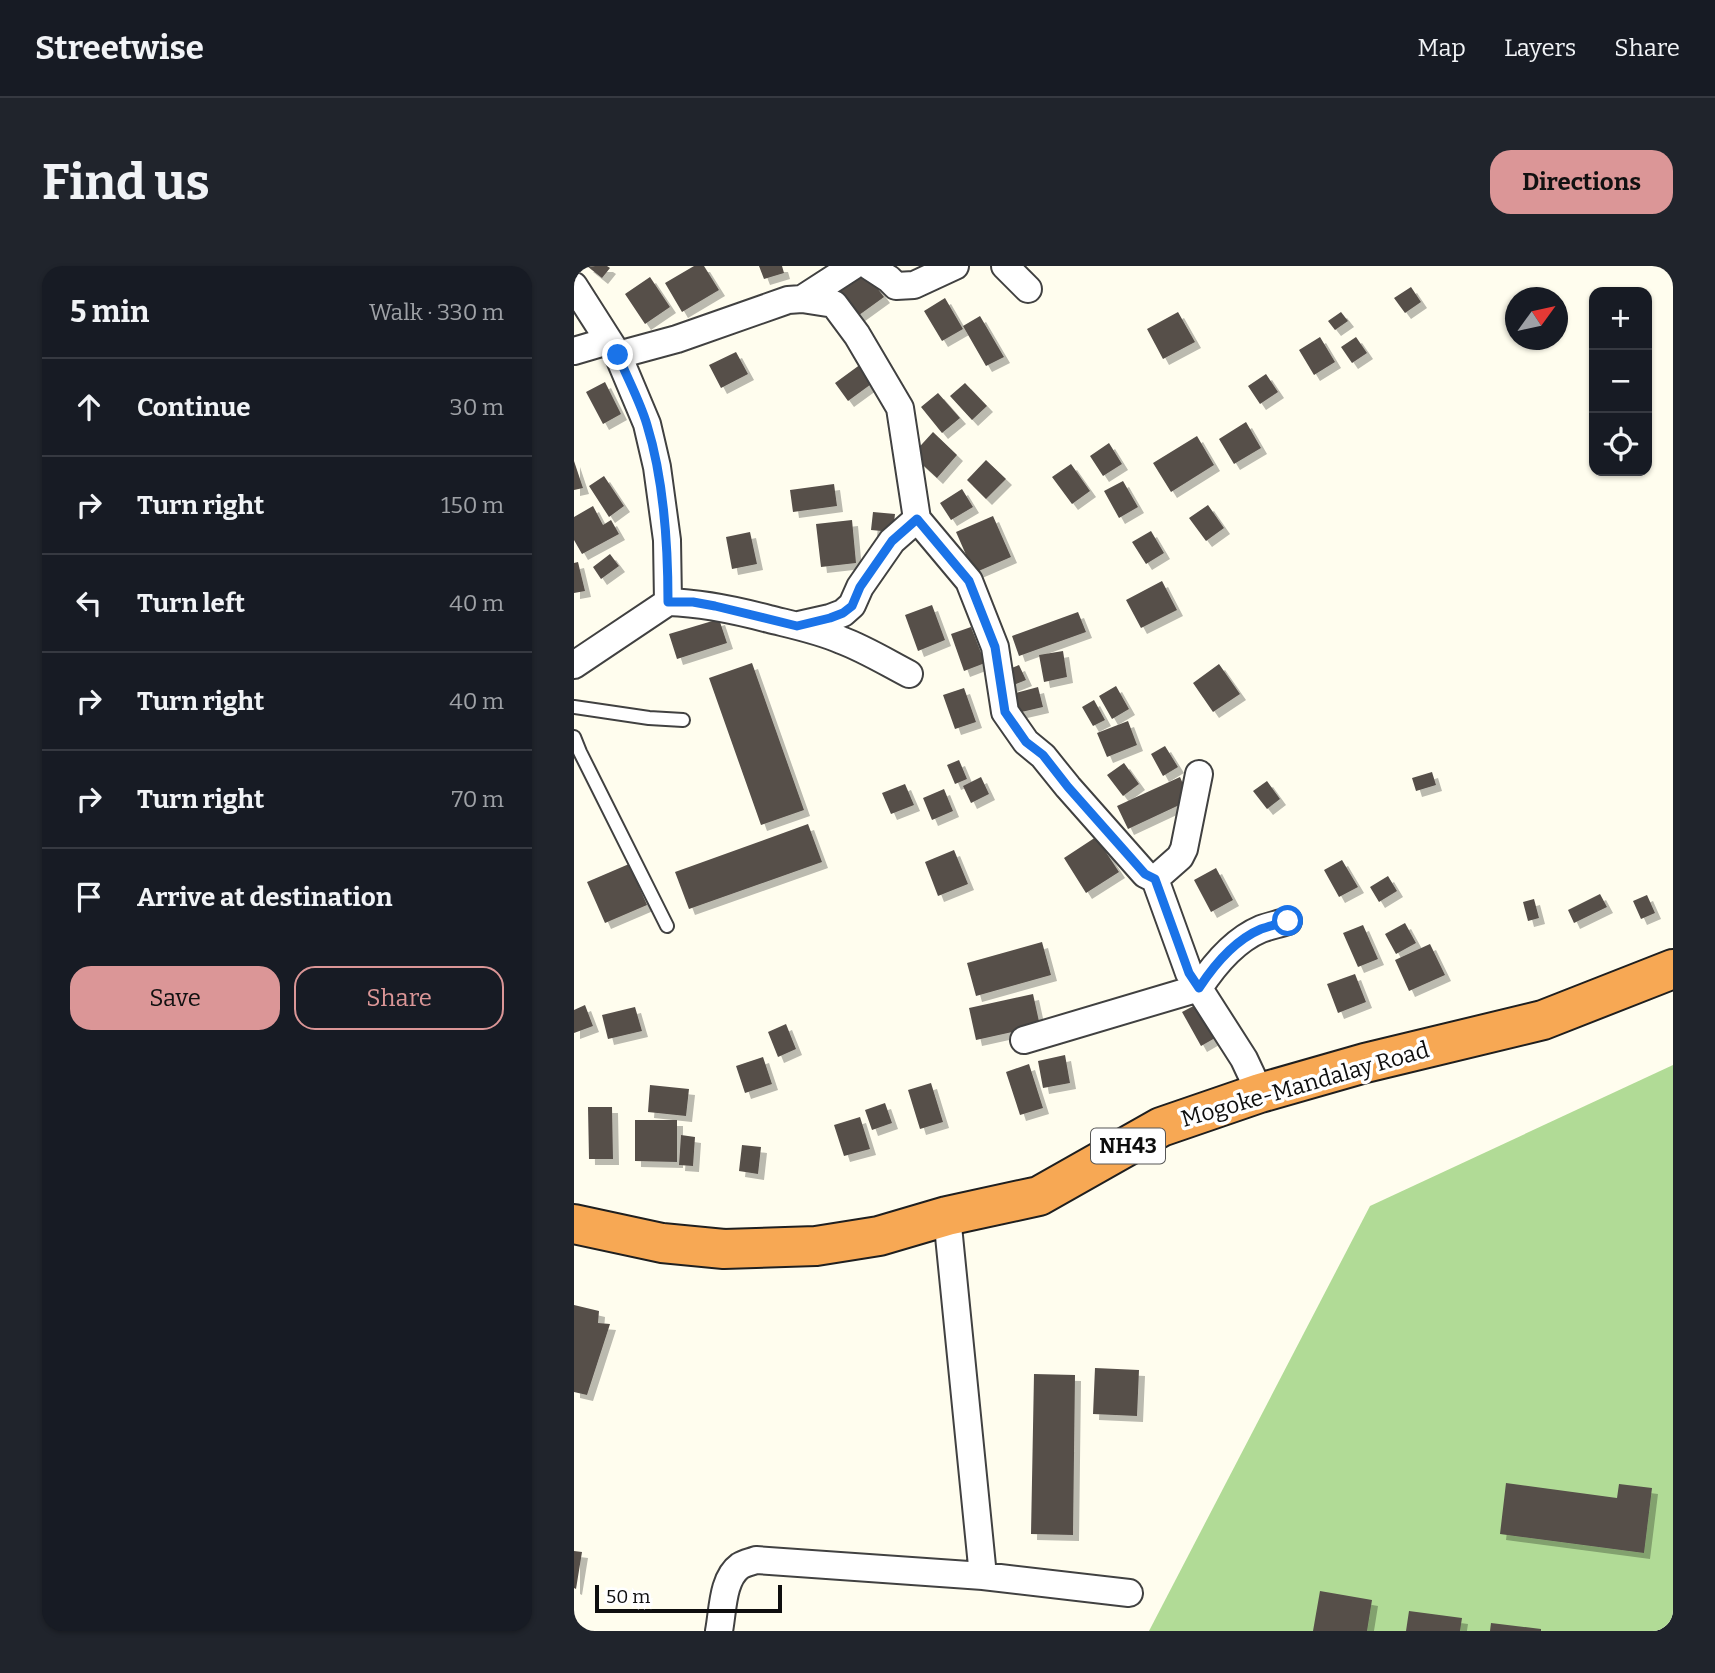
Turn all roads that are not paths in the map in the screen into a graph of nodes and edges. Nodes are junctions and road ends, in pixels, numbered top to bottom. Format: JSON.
{"nodes":[{"id":1,"x":853,"y":266,"type":"edge"},
{"id":2,"x":869,"y":266,"type":"edge"},
{"id":3,"x":955,"y":266,"type":"edge"},
{"id":4,"x":1005,"y":266,"type":"edge"},
{"id":5,"x":574,"y":286,"type":"edge"},
{"id":6,"x":1028,"y":289,"type":"dead end"},
{"id":7,"x":802,"y":299,"type":"junction"},
{"id":8,"x":613,"y":348,"type":"junction"},
{"id":9,"x":574,"y":351,"type":"edge"},
{"id":10,"x":917,"y":519,"type":"junction"},
{"id":11,"x":668,"y":602,"type":"junction"},
{"id":12,"x":797,"y":626,"type":"junction"},
{"id":13,"x":574,"y":665,"type":"edge"},
{"id":14,"x":909,"y":674,"type":"dead end"},
{"id":15,"x":574,"y":707,"type":"edge"},
{"id":16,"x":683,"y":720,"type":"dead end"},
{"id":17,"x":574,"y":737,"type":"edge"},
{"id":18,"x":1199,"y":774,"type":"dead end"},
{"id":19,"x":1155,"y":879,"type":"junction"},
{"id":20,"x":1288,"y":921,"type":"dead end"},
{"id":21,"x":667,"y":926,"type":"dead end"},
{"id":22,"x":1673,"y":969,"type":"edge"},
{"id":23,"x":1199,"y":988,"type":"junction"},
{"id":24,"x":1024,"y":1040,"type":"dead end"},
{"id":25,"x":1260,"y":1093,"type":"junction"},
{"id":26,"x":947,"y":1216,"type":"junction"},
{"id":27,"x":574,"y":1224,"type":"edge"},
{"id":28,"x":983,"y":1576,"type":"junction"},
{"id":29,"x":1129,"y":1593,"type":"dead end"},
{"id":30,"x":719,"y":1631,"type":"edge"}],
"edges":[{"from":1,"to":7,"type":"street"},
{"from":2,"to":3,"type":"street"},
{"from":4,"to":6,"type":"street"},
{"from":5,"to":8,"type":"street"},
{"from":7,"to":8,"type":"street"},
{"from":7,"to":10,"type":"street"},
{"from":8,"to":9,"type":"street"},
{"from":8,"to":11,"type":"street"},
{"from":10,"to":12,"type":"street"},
{"from":10,"to":19,"type":"street"},
{"from":11,"to":12,"type":"street"},
{"from":11,"to":13,"type":"street"},
{"from":12,"to":14,"type":"street"},
{"from":15,"to":16,"type":"lane"},
{"from":17,"to":21,"type":"lane"},
{"from":18,"to":19,"type":"street"},
{"from":19,"to":23,"type":"street"},
{"from":20,"to":23,"type":"street"},
{"from":22,"to":25,"type":"highway","name":"Mogoke-Mandalay Road","number":"NH43"},
{"from":23,"to":24,"type":"street"},
{"from":23,"to":25,"type":"street"},
{"from":25,"to":26,"type":"highway","name":"Mogoke-Mandalay Road","number":"NH43"},
{"from":26,"to":27,"type":"highway","name":"Mogoke-Mandalay Road","number":"NH43"},
{"from":26,"to":28,"type":"street"},
{"from":28,"to":29,"type":"street"},
{"from":28,"to":30,"type":"street"}]}
